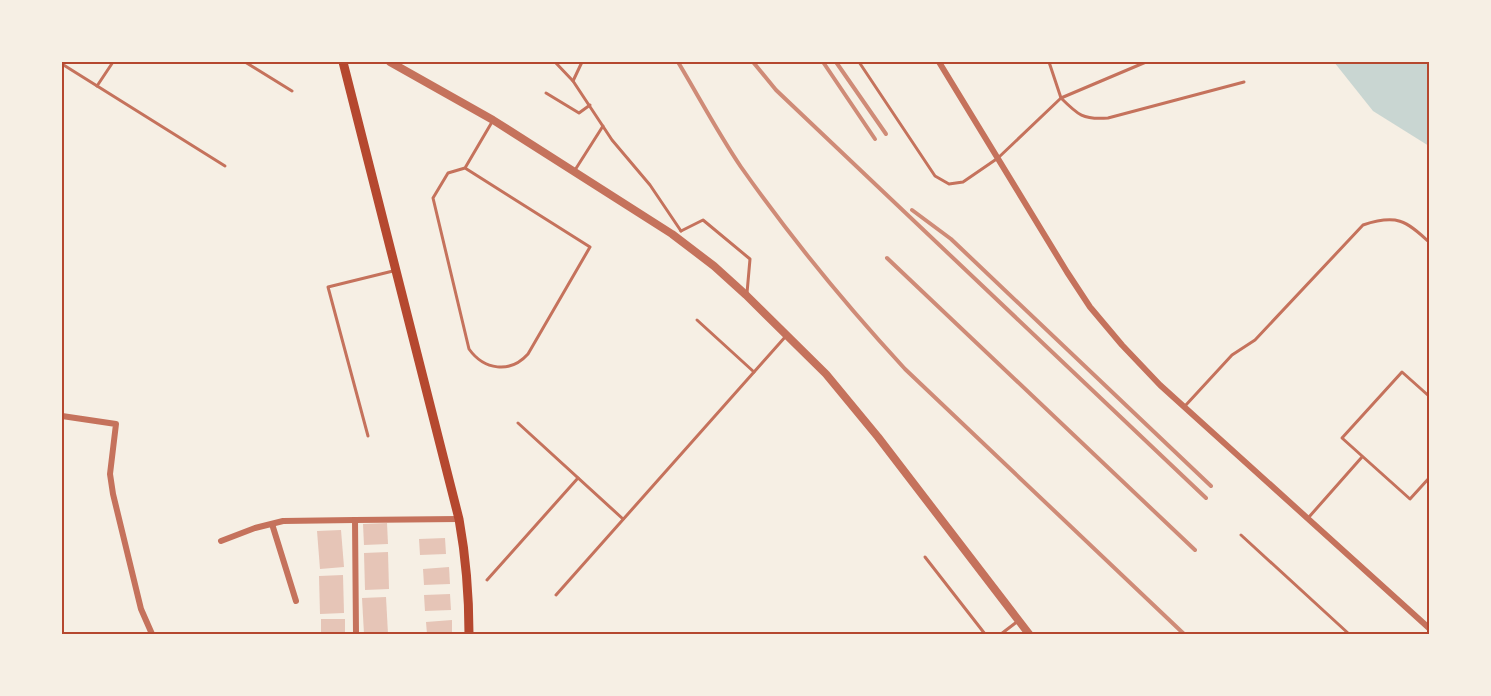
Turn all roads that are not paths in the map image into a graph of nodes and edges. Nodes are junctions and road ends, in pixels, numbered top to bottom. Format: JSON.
{"nodes":[{"id":1,"x":112,"y":62,"type":"edge"},
{"id":2,"x":245,"y":62,"type":"edge"},
{"id":3,"x":343,"y":62,"type":"edge"},
{"id":4,"x":390,"y":62,"type":"edge"},
{"id":5,"x":555,"y":62,"type":"edge"},
{"id":6,"x":582,"y":62,"type":"edge"},
{"id":7,"x":859,"y":62,"type":"edge"},
{"id":8,"x":939,"y":62,"type":"edge"},
{"id":9,"x":1048,"y":62,"type":"edge"},
{"id":10,"x":1146,"y":62,"type":"edge"},
{"id":11,"x":62,"y":64,"type":"edge"},
{"id":12,"x":573,"y":81,"type":"junction"},
{"id":13,"x":1244,"y":82,"type":"dead end"},
{"id":14,"x":97,"y":86,"type":"junction"},
{"id":15,"x":292,"y":91,"type":"dead end"},
{"id":16,"x":546,"y":93,"type":"dead end"},
{"id":17,"x":1061,"y":98,"type":"junction"},
{"id":18,"x":590,"y":105,"type":"junction"},
{"id":19,"x":493,"y":120,"type":"junction"},
{"id":20,"x":603,"y":126,"type":"junction"},
{"id":21,"x":998,"y":158,"type":"junction"},
{"id":22,"x":225,"y":166,"type":"dead end"},
{"id":23,"x":465,"y":168,"type":"junction"},
{"id":24,"x":574,"y":171,"type":"junction"},
{"id":25,"x":677,"y":232,"type":"junction"},
{"id":26,"x":1430,"y":243,"type":"edge"},
{"id":27,"x":395,"y":270,"type":"junction"},
{"id":28,"x":747,"y":295,"type":"junction"},
{"id":29,"x":697,"y":320,"type":"dead end"},
{"id":30,"x":787,"y":336,"type":"junction"},
{"id":31,"x":754,"y":372,"type":"junction"},
{"id":32,"x":1430,"y":397,"type":"edge"},
{"id":33,"x":1184,"y":407,"type":"junction"},
{"id":34,"x":62,"y":416,"type":"edge"},
{"id":35,"x":518,"y":423,"type":"dead end"},
{"id":36,"x":368,"y":436,"type":"dead end"},
{"id":37,"x":1362,"y":457,"type":"junction"},
{"id":38,"x":1430,"y":477,"type":"edge"},
{"id":39,"x":578,"y":478,"type":"junction"},
{"id":40,"x":459,"y":519,"type":"junction"},
{"id":41,"x":623,"y":519,"type":"junction"},
{"id":42,"x":1308,"y":519,"type":"junction"},
{"id":43,"x":355,"y":520,"type":"junction"},
{"id":44,"x":272,"y":524,"type":"junction"},
{"id":45,"x":1241,"y":535,"type":"dead end"},
{"id":46,"x":221,"y":541,"type":"dead end"},
{"id":47,"x":925,"y":557,"type":"dead end"},
{"id":48,"x":487,"y":580,"type":"dead end"},
{"id":49,"x":556,"y":595,"type":"dead end"},
{"id":50,"x":296,"y":602,"type":"dead end"},
{"id":51,"x":1018,"y":621,"type":"junction"},
{"id":52,"x":1430,"y":629,"type":"edge"},
{"id":53,"x":152,"y":634,"type":"edge"},
{"id":54,"x":356,"y":634,"type":"edge"},
{"id":55,"x":469,"y":634,"type":"edge"},
{"id":56,"x":985,"y":634,"type":"edge"},
{"id":57,"x":1001,"y":634,"type":"edge"},
{"id":58,"x":1029,"y":634,"type":"edge"},
{"id":59,"x":1349,"y":634,"type":"edge"}],
"edges":[{"from":1,"to":14,"type":"lane"},
{"from":2,"to":15,"type":"lane"},
{"from":3,"to":27,"type":"main road"},
{"from":4,"to":19,"type":"street"},
{"from":5,"to":12,"type":"lane"},
{"from":6,"to":12,"type":"lane"},
{"from":7,"to":21,"type":"lane"},
{"from":8,"to":21,"type":"street"},
{"from":9,"to":17,"type":"lane"},
{"from":10,"to":17,"type":"lane"},
{"from":11,"to":14,"type":"lane"},
{"from":12,"to":18,"type":"lane"},
{"from":13,"to":17,"type":"lane"},
{"from":14,"to":22,"type":"lane"},
{"from":16,"to":18,"type":"lane"},
{"from":17,"to":21,"type":"lane"},
{"from":18,"to":20,"type":"lane"},
{"from":19,"to":23,"type":"lane"},
{"from":19,"to":24,"type":"street"},
{"from":20,"to":24,"type":"lane"},
{"from":20,"to":25,"type":"lane"},
{"from":21,"to":33,"type":"street"},
{"from":23,"to":23,"type":"lane"},
{"from":24,"to":25,"type":"street"},
{"from":25,"to":28,"type":"street"},
{"from":25,"to":28,"type":"lane"},
{"from":26,"to":33,"type":"lane"},
{"from":27,"to":36,"type":"lane"},
{"from":27,"to":40,"type":"main road"},
{"from":28,"to":30,"type":"street"},
{"from":29,"to":31,"type":"lane"},
{"from":30,"to":31,"type":"lane"},
{"from":30,"to":51,"type":"street"},
{"from":31,"to":41,"type":"lane"},
{"from":32,"to":37,"type":"lane"},
{"from":33,"to":42,"type":"street"},
{"from":34,"to":53,"type":"street"},
{"from":35,"to":39,"type":"lane"},
{"from":37,"to":38,"type":"lane"},
{"from":37,"to":42,"type":"lane"},
{"from":39,"to":41,"type":"lane"},
{"from":39,"to":48,"type":"lane"},
{"from":40,"to":43,"type":"street"},
{"from":40,"to":55,"type":"main road"},
{"from":41,"to":49,"type":"lane"},
{"from":42,"to":52,"type":"street"},
{"from":43,"to":44,"type":"street"},
{"from":43,"to":54,"type":"street"},
{"from":44,"to":46,"type":"street"},
{"from":44,"to":50,"type":"street"},
{"from":45,"to":59,"type":"lane"},
{"from":47,"to":56,"type":"lane"},
{"from":51,"to":57,"type":"lane"},
{"from":51,"to":58,"type":"street"}]}
